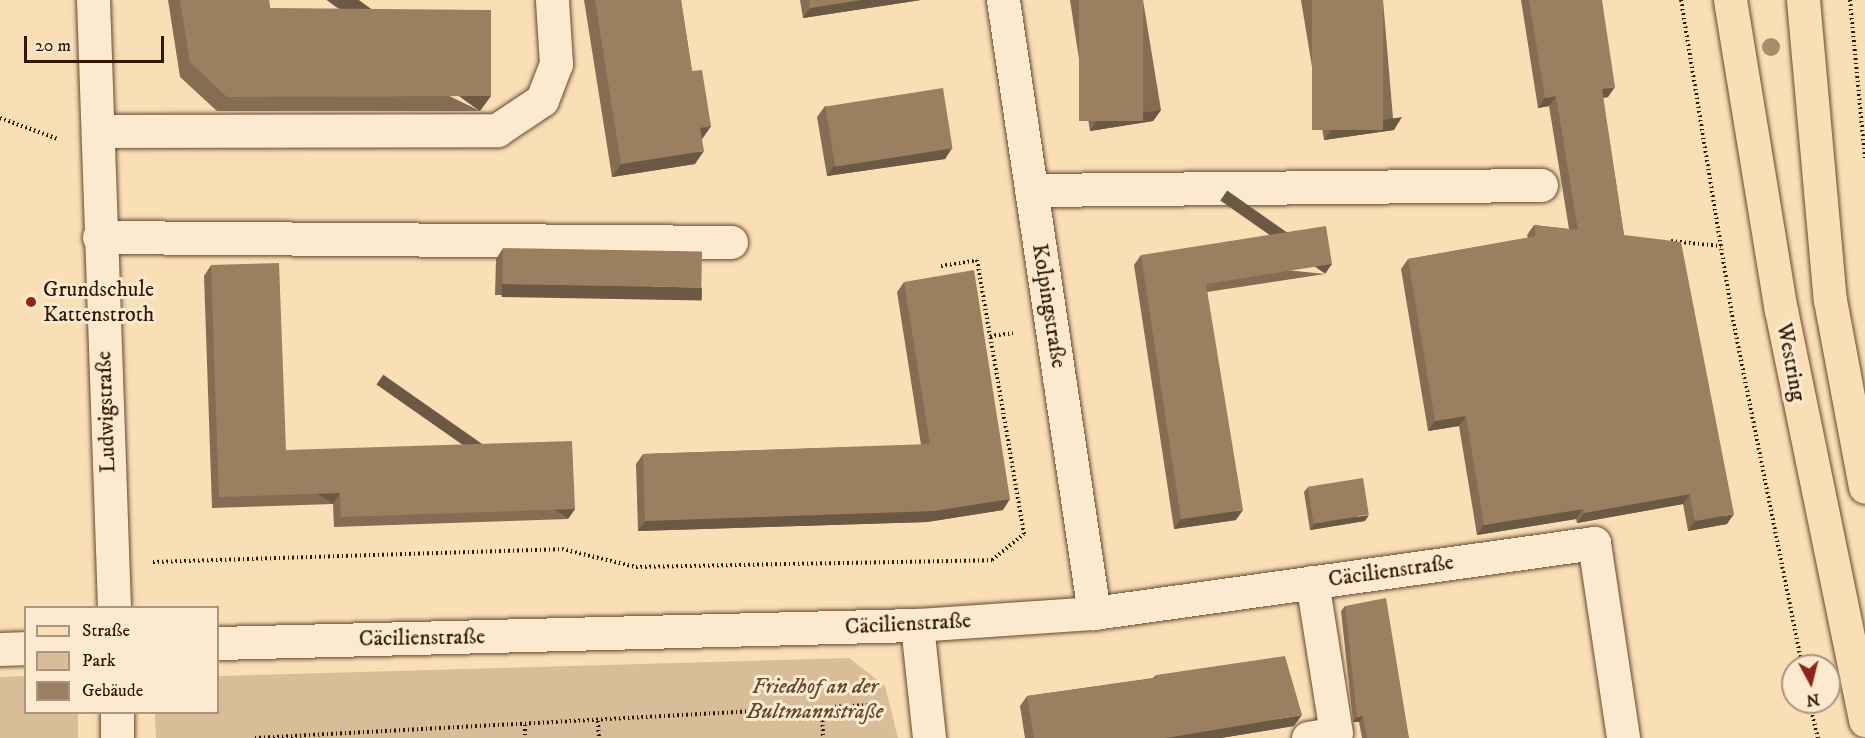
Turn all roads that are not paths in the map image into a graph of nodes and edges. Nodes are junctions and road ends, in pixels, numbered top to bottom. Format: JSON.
{"nodes":[{"id":1,"x":93,"y":0,"type":"edge"},
{"id":2,"x":552,"y":0,"type":"edge"},
{"id":3,"x":1003,"y":0,"type":"edge"},
{"id":4,"x":1730,"y":0,"type":"edge"},
{"id":5,"x":1803,"y":0,"type":"edge"},
{"id":6,"x":98,"y":142,"type":"junction"},
{"id":7,"x":1541,"y":185,"type":"dead end"},
{"id":8,"x":1031,"y":190,"type":"junction"},
{"id":9,"x":99,"y":237,"type":"junction"},
{"id":10,"x":731,"y":242,"type":"dead end"},
{"id":11,"x":1865,"y":487,"type":"edge"},
{"id":12,"x":1312,"y":582,"type":"junction"},
{"id":13,"x":114,"y":606,"type":"edge"},
{"id":14,"x":1094,"y":613,"type":"junction"},
{"id":15,"x":917,"y":625,"type":"junction"},
{"id":16,"x":219,"y":643,"type":"edge"},
{"id":17,"x":24,"y":648,"type":"edge"},
{"id":18,"x":0,"y":649,"type":"edge"},
{"id":19,"x":117,"y":714,"type":"edge"},
{"id":20,"x":1865,"y":721,"type":"edge"},
{"id":21,"x":117,"y":738,"type":"edge"},
{"id":22,"x":928,"y":738,"type":"edge"},
{"id":23,"x":1308,"y":738,"type":"edge"},
{"id":24,"x":1623,"y":738,"type":"edge"}],
"edges":[{"from":1,"to":6,"type":"street","name":"Ludwigstraße"},
{"from":2,"to":6,"type":"street"},
{"from":3,"to":8,"type":"street","name":"Kolpingstraße"},
{"from":4,"to":20,"type":"main road","name":"Westring"},
{"from":5,"to":11,"type":"main road"},
{"from":6,"to":9,"type":"street","name":"Ludwigstraße"},
{"from":7,"to":8,"type":"street"},
{"from":8,"to":14,"type":"street","name":"Kolpingstraße"},
{"from":9,"to":10,"type":"street"},
{"from":9,"to":13,"type":"street","name":"Ludwigstraße"},
{"from":12,"to":14,"type":"street","name":"Cäcilienstraße"},
{"from":12,"to":23,"type":"street"},
{"from":12,"to":24,"type":"street","name":"Cäcilienstraße"},
{"from":14,"to":15,"type":"street","name":"Cäcilienstraße"},
{"from":15,"to":16,"type":"street","name":"Cäcilienstraße"},
{"from":15,"to":22,"type":"street"},
{"from":17,"to":18,"type":"street"},
{"from":19,"to":21,"type":"street"}]}
